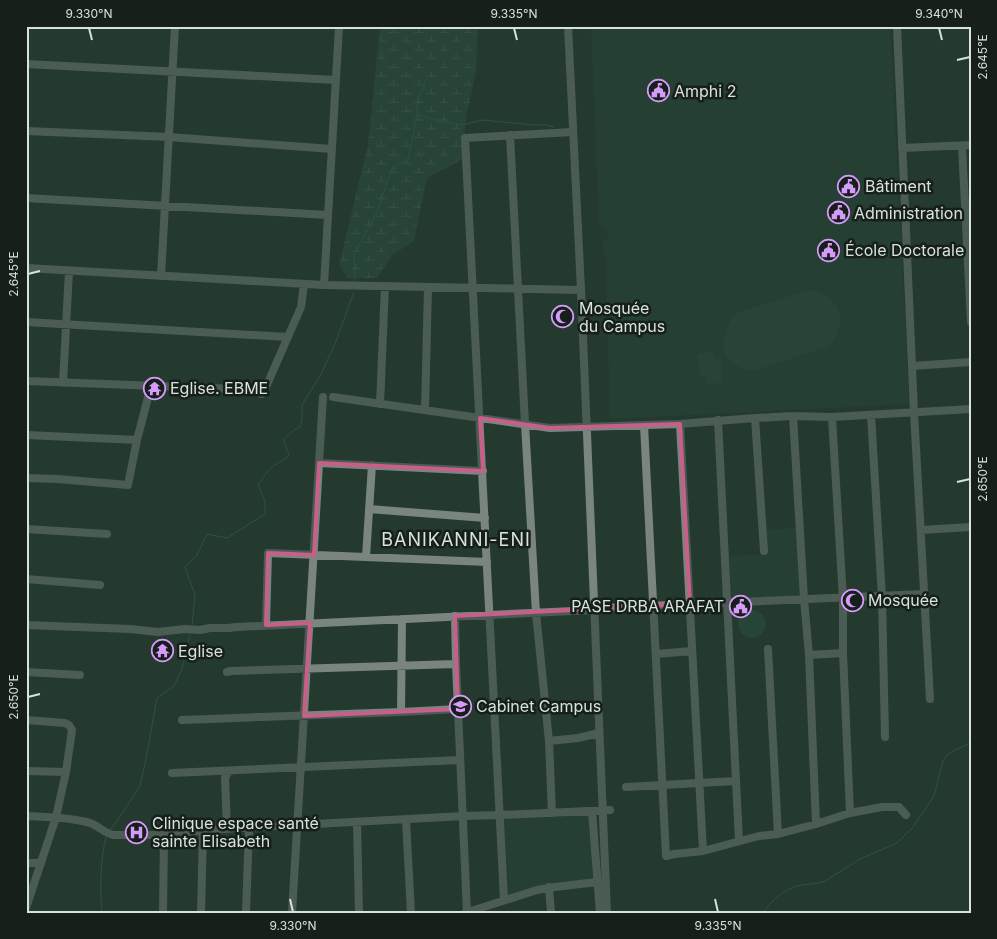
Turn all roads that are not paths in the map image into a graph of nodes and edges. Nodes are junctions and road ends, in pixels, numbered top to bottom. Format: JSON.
{"nodes":[{"id":1,"x":174,"y":26,"type":"edge"},
{"id":2,"x":339,"y":26,"type":"edge"},
{"id":3,"x":568,"y":26,"type":"edge"},
{"id":4,"x":897,"y":26,"type":"edge"},
{"id":5,"x":26,"y":64,"type":"edge"},
{"id":6,"x":172,"y":71,"type":"junction"},
{"id":7,"x":336,"y":80,"type":"junction"},
{"id":8,"x":26,"y":131,"type":"edge"},
{"id":9,"x":573,"y":132,"type":"junction"},
{"id":10,"x":510,"y":135,"type":"junction"},
{"id":11,"x":169,"y":137,"type":"junction"},
{"id":12,"x":971,"y":145,"type":"edge"},
{"id":13,"x":962,"y":146,"type":"junction"},
{"id":14,"x":902,"y":148,"type":"junction"},
{"id":15,"x":332,"y":149,"type":"junction"},
{"id":16,"x":26,"y":198,"type":"edge"},
{"id":17,"x":165,"y":206,"type":"junction"},
{"id":18,"x":328,"y":215,"type":"junction"},
{"id":19,"x":26,"y":268,"type":"edge"},
{"id":20,"x":69,"y":271,"type":"junction"},
{"id":21,"x":161,"y":276,"type":"junction"},
{"id":22,"x":304,"y":284,"type":"junction"},
{"id":23,"x":324,"y":285,"type":"junction"},
{"id":24,"x":385,"y":286,"type":"junction"},
{"id":25,"x":428,"y":287,"type":"junction"},
{"id":26,"x":473,"y":288,"type":"junction"},
{"id":27,"x":518,"y":288,"type":"junction"},
{"id":28,"x":581,"y":290,"type":"junction"},
{"id":29,"x":26,"y":322,"type":"edge"},
{"id":30,"x":971,"y":322,"type":"edge"},
{"id":31,"x":66,"y":325,"type":"junction"},
{"id":32,"x":288,"y":337,"type":"junction"},
{"id":33,"x":971,"y":362,"type":"edge"},
{"id":34,"x":912,"y":366,"type":"junction"},
{"id":35,"x":26,"y":381,"type":"edge"},
{"id":36,"x":63,"y":382,"type":"junction"},
{"id":37,"x":151,"y":386,"type":"junction"},
{"id":38,"x":323,"y":397,"type":"dead end"},
{"id":39,"x":333,"y":398,"type":"dead end"},
{"id":40,"x":380,"y":404,"type":"junction"},
{"id":41,"x":425,"y":410,"type":"junction"},
{"id":42,"x":971,"y":410,"type":"edge"},
{"id":43,"x":914,"y":412,"type":"junction"},
{"id":44,"x":871,"y":415,"type":"junction"},
{"id":45,"x":793,"y":416,"type":"junction"},
{"id":46,"x":832,"y":417,"type":"junction"},
{"id":47,"x":480,"y":418,"type":"junction"},
{"id":48,"x":755,"y":418,"type":"junction"},
{"id":49,"x":718,"y":420,"type":"junction"},
{"id":50,"x":524,"y":424,"type":"junction"},
{"id":51,"x":680,"y":424,"type":"junction"},
{"id":52,"x":644,"y":425,"type":"junction"},
{"id":53,"x":586,"y":427,"type":"junction"},
{"id":54,"x":26,"y":435,"type":"edge"},
{"id":55,"x":137,"y":440,"type":"junction"},
{"id":56,"x":319,"y":463,"type":"junction"},
{"id":57,"x":372,"y":465,"type":"junction"},
{"id":58,"x":483,"y":470,"type":"junction"},
{"id":59,"x":26,"y":478,"type":"edge"},
{"id":60,"x":369,"y":510,"type":"junction"},
{"id":61,"x":485,"y":518,"type":"junction"},
{"id":62,"x":971,"y":527,"type":"edge"},
{"id":63,"x":26,"y":529,"type":"edge"},
{"id":64,"x":921,"y":530,"type":"junction"},
{"id":65,"x":107,"y":534,"type":"dead end"},
{"id":66,"x":764,"y":551,"type":"dead end"},
{"id":67,"x":314,"y":555,"type":"junction"},
{"id":68,"x":366,"y":557,"type":"junction"},
{"id":69,"x":487,"y":562,"type":"junction"},
{"id":70,"x":26,"y":579,"type":"edge"},
{"id":71,"x":100,"y":585,"type":"dead end"},
{"id":72,"x":924,"y":594,"type":"junction"},
{"id":73,"x":882,"y":597,"type":"junction"},
{"id":74,"x":843,"y":598,"type":"junction"},
{"id":75,"x":804,"y":599,"type":"junction"},
{"id":76,"x":727,"y":603,"type":"junction"},
{"id":77,"x":690,"y":604,"type":"junction"},
{"id":78,"x":653,"y":606,"type":"junction"},
{"id":79,"x":595,"y":610,"type":"junction"},
{"id":80,"x":536,"y":613,"type":"junction"},
{"id":81,"x":490,"y":615,"type":"junction"},
{"id":82,"x":455,"y":616,"type":"junction"},
{"id":83,"x":402,"y":619,"type":"junction"},
{"id":84,"x":310,"y":623,"type":"junction"},
{"id":85,"x":26,"y":625,"type":"edge"},
{"id":86,"x":266,"y":625,"type":"junction"},
{"id":87,"x":768,"y":649,"type":"dead end"},
{"id":88,"x":692,"y":651,"type":"junction"},
{"id":89,"x":843,"y":653,"type":"junction"},
{"id":90,"x":656,"y":654,"type":"junction"},
{"id":91,"x":809,"y":655,"type":"junction"},
{"id":92,"x":456,"y":664,"type":"junction"},
{"id":93,"x":401,"y":665,"type":"junction"},
{"id":94,"x":307,"y":668,"type":"junction"},
{"id":95,"x":26,"y":672,"type":"edge"},
{"id":96,"x":227,"y":672,"type":"dead end"},
{"id":97,"x":80,"y":675,"type":"dead end"},
{"id":98,"x":930,"y":699,"type":"dead end"},
{"id":99,"x":458,"y":709,"type":"junction"},
{"id":100,"x":401,"y":712,"type":"junction"},
{"id":101,"x":304,"y":716,"type":"junction"},
{"id":102,"x":26,"y":720,"type":"edge"},
{"id":103,"x":182,"y":720,"type":"dead end"},
{"id":104,"x":599,"y":733,"type":"junction"},
{"id":105,"x":885,"y":737,"type":"dead end"},
{"id":106,"x":549,"y":741,"type":"junction"},
{"id":107,"x":460,"y":760,"type":"junction"},
{"id":108,"x":301,"y":767,"type":"junction"},
{"id":109,"x":230,"y":770,"type":"junction"},
{"id":110,"x":26,"y":771,"type":"edge"},
{"id":111,"x":66,"y":772,"type":"junction"},
{"id":112,"x":172,"y":773,"type":"dead end"},
{"id":113,"x":736,"y":782,"type":"junction"},
{"id":114,"x":699,"y":783,"type":"junction"},
{"id":115,"x":662,"y":785,"type":"junction"},
{"id":116,"x":626,"y":787,"type":"dead end"},
{"id":117,"x":606,"y":810,"type":"junction"},
{"id":118,"x":592,"y":811,"type":"junction"},
{"id":119,"x":552,"y":813,"type":"junction"},
{"id":120,"x":850,"y":813,"type":"junction"},
{"id":121,"x":500,"y":815,"type":"junction"},
{"id":122,"x":26,"y":816,"type":"edge"},
{"id":123,"x":464,"y":816,"type":"junction"},
{"id":124,"x":906,"y":816,"type":"dead end"},
{"id":125,"x":56,"y":817,"type":"junction"},
{"id":126,"x":406,"y":820,"type":"junction"},
{"id":127,"x":357,"y":822,"type":"junction"},
{"id":128,"x":816,"y":824,"type":"junction"},
{"id":129,"x":297,"y":826,"type":"junction"},
{"id":130,"x":249,"y":828,"type":"junction"},
{"id":131,"x":227,"y":829,"type":"junction"},
{"id":132,"x":203,"y":830,"type":"junction"},
{"id":133,"x":778,"y":834,"type":"junction"},
{"id":134,"x":164,"y":835,"type":"junction"},
{"id":135,"x":739,"y":841,"type":"junction"},
{"id":136,"x":703,"y":850,"type":"junction"},
{"id":137,"x":26,"y":863,"type":"edge"},
{"id":138,"x":41,"y":864,"type":"junction"},
{"id":139,"x":597,"y":882,"type":"junction"},
{"id":140,"x":549,"y":887,"type":"junction"},
{"id":141,"x":504,"y":900,"type":"junction"},
{"id":142,"x":26,"y":908,"type":"edge"},
{"id":143,"x":162,"y":913,"type":"edge"},
{"id":144,"x":201,"y":913,"type":"edge"},
{"id":145,"x":246,"y":913,"type":"edge"},
{"id":146,"x":292,"y":913,"type":"edge"},
{"id":147,"x":359,"y":913,"type":"edge"},
{"id":148,"x":411,"y":913,"type":"edge"},
{"id":149,"x":467,"y":913,"type":"edge"},
{"id":150,"x":551,"y":913,"type":"edge"},
{"id":151,"x":600,"y":913,"type":"edge"},
{"id":152,"x":607,"y":913,"type":"edge"}],
"edges":[{"from":1,"to":6,"type":"street"},
{"from":2,"to":7,"type":"street"},
{"from":3,"to":9,"type":"street"},
{"from":4,"to":14,"type":"street"},
{"from":5,"to":6,"type":"street"},
{"from":6,"to":7,"type":"street"},
{"from":6,"to":11,"type":"street"},
{"from":7,"to":15,"type":"street"},
{"from":8,"to":11,"type":"street"},
{"from":9,"to":10,"type":"street"},
{"from":9,"to":28,"type":"street"},
{"from":10,"to":26,"type":"street"},
{"from":10,"to":27,"type":"street"},
{"from":11,"to":15,"type":"street"},
{"from":11,"to":17,"type":"street"},
{"from":12,"to":13,"type":"street"},
{"from":13,"to":14,"type":"street"},
{"from":13,"to":30,"type":"street"},
{"from":14,"to":34,"type":"street"},
{"from":15,"to":18,"type":"street"},
{"from":16,"to":17,"type":"street"},
{"from":17,"to":18,"type":"street"},
{"from":17,"to":21,"type":"street"},
{"from":18,"to":23,"type":"street"},
{"from":19,"to":20,"type":"street"},
{"from":20,"to":21,"type":"street"},
{"from":20,"to":31,"type":"street"},
{"from":21,"to":22,"type":"street"},
{"from":22,"to":23,"type":"street"},
{"from":22,"to":32,"type":"street"},
{"from":23,"to":24,"type":"street"},
{"from":24,"to":25,"type":"street"},
{"from":24,"to":40,"type":"street"},
{"from":25,"to":26,"type":"street"},
{"from":25,"to":41,"type":"street"},
{"from":26,"to":27,"type":"street"},
{"from":26,"to":47,"type":"street"},
{"from":27,"to":28,"type":"street"},
{"from":27,"to":50,"type":"street"},
{"from":28,"to":53,"type":"street"},
{"from":29,"to":31,"type":"street"},
{"from":31,"to":32,"type":"street"},
{"from":31,"to":36,"type":"street"},
{"from":32,"to":37,"type":"street"},
{"from":33,"to":34,"type":"street"},
{"from":34,"to":43,"type":"street"},
{"from":35,"to":36,"type":"street"},
{"from":36,"to":37,"type":"street"},
{"from":37,"to":55,"type":"street"},
{"from":38,"to":56,"type":"street"},
{"from":39,"to":40,"type":"street"},
{"from":40,"to":41,"type":"street"},
{"from":41,"to":47,"type":"street"},
{"from":42,"to":43,"type":"street"},
{"from":43,"to":44,"type":"street"},
{"from":43,"to":64,"type":"street"},
{"from":44,"to":46,"type":"street"},
{"from":44,"to":73,"type":"street"},
{"from":45,"to":46,"type":"street"},
{"from":45,"to":48,"type":"street"},
{"from":45,"to":75,"type":"street"},
{"from":46,"to":74,"type":"street"},
{"from":47,"to":50,"type":"street"},
{"from":47,"to":58,"type":"street"},
{"from":48,"to":49,"type":"street"},
{"from":48,"to":66,"type":"street"},
{"from":49,"to":51,"type":"street"},
{"from":49,"to":76,"type":"street"},
{"from":50,"to":53,"type":"street"},
{"from":50,"to":80,"type":"street"},
{"from":51,"to":52,"type":"street"},
{"from":51,"to":77,"type":"street"},
{"from":52,"to":53,"type":"street"},
{"from":52,"to":78,"type":"street"},
{"from":53,"to":79,"type":"street"},
{"from":54,"to":55,"type":"street"},
{"from":55,"to":59,"type":"street"},
{"from":56,"to":57,"type":"street"},
{"from":56,"to":67,"type":"street"},
{"from":57,"to":58,"type":"street"},
{"from":57,"to":60,"type":"street"},
{"from":58,"to":61,"type":"street"},
{"from":60,"to":61,"type":"street"},
{"from":60,"to":68,"type":"street"},
{"from":61,"to":69,"type":"street"},
{"from":62,"to":64,"type":"street"},
{"from":63,"to":65,"type":"street"},
{"from":64,"to":72,"type":"street"},
{"from":67,"to":68,"type":"street"},
{"from":67,"to":84,"type":"street"},
{"from":67,"to":86,"type":"street"},
{"from":68,"to":69,"type":"street"},
{"from":69,"to":81,"type":"street"},
{"from":70,"to":71,"type":"street"},
{"from":72,"to":73,"type":"street"},
{"from":72,"to":98,"type":"street"},
{"from":73,"to":74,"type":"street"},
{"from":73,"to":105,"type":"street"},
{"from":74,"to":75,"type":"street"},
{"from":74,"to":89,"type":"street"},
{"from":75,"to":76,"type":"street"},
{"from":75,"to":91,"type":"street"},
{"from":76,"to":77,"type":"street"},
{"from":76,"to":113,"type":"street"},
{"from":77,"to":78,"type":"street"},
{"from":77,"to":88,"type":"street"},
{"from":78,"to":79,"type":"street"},
{"from":78,"to":90,"type":"street"},
{"from":79,"to":80,"type":"street"},
{"from":79,"to":104,"type":"street"},
{"from":80,"to":81,"type":"street"},
{"from":80,"to":106,"type":"street"},
{"from":81,"to":82,"type":"street"},
{"from":81,"to":121,"type":"street"},
{"from":82,"to":83,"type":"street"},
{"from":82,"to":92,"type":"street"},
{"from":83,"to":84,"type":"street"},
{"from":83,"to":93,"type":"street"},
{"from":84,"to":86,"type":"street"},
{"from":84,"to":94,"type":"street"},
{"from":85,"to":86,"type":"street"},
{"from":87,"to":133,"type":"street"},
{"from":88,"to":90,"type":"street"},
{"from":88,"to":114,"type":"street"},
{"from":89,"to":91,"type":"street"},
{"from":89,"to":120,"type":"street"},
{"from":90,"to":115,"type":"street"},
{"from":91,"to":128,"type":"street"},
{"from":92,"to":93,"type":"street"},
{"from":92,"to":99,"type":"street"},
{"from":93,"to":94,"type":"street"},
{"from":93,"to":100,"type":"street"},
{"from":94,"to":96,"type":"street"},
{"from":94,"to":101,"type":"street"},
{"from":95,"to":97,"type":"street"},
{"from":99,"to":100,"type":"street"},
{"from":99,"to":107,"type":"street"},
{"from":100,"to":101,"type":"street"},
{"from":101,"to":103,"type":"street"},
{"from":101,"to":108,"type":"street"},
{"from":102,"to":111,"type":"street"},
{"from":104,"to":106,"type":"street"},
{"from":104,"to":117,"type":"street"},
{"from":106,"to":119,"type":"street"},
{"from":107,"to":108,"type":"street"},
{"from":107,"to":123,"type":"street"},
{"from":108,"to":109,"type":"street"},
{"from":108,"to":129,"type":"street"},
{"from":109,"to":112,"type":"street"},
{"from":109,"to":131,"type":"street"},
{"from":110,"to":111,"type":"street"},
{"from":111,"to":125,"type":"street"},
{"from":113,"to":114,"type":"street"},
{"from":113,"to":135,"type":"street"},
{"from":114,"to":115,"type":"street"},
{"from":114,"to":136,"type":"street"},
{"from":115,"to":116,"type":"street"},
{"from":115,"to":136,"type":"street"},
{"from":117,"to":118,"type":"street"},
{"from":117,"to":152,"type":"street"},
{"from":118,"to":119,"type":"street"},
{"from":118,"to":139,"type":"street"},
{"from":119,"to":121,"type":"street"},
{"from":120,"to":124,"type":"street"},
{"from":120,"to":128,"type":"street"},
{"from":121,"to":123,"type":"street"},
{"from":121,"to":141,"type":"street"},
{"from":122,"to":125,"type":"street"},
{"from":123,"to":126,"type":"street"},
{"from":123,"to":149,"type":"street"},
{"from":125,"to":134,"type":"street"},
{"from":125,"to":138,"type":"street"},
{"from":126,"to":127,"type":"street"},
{"from":126,"to":148,"type":"street"},
{"from":127,"to":129,"type":"street"},
{"from":127,"to":147,"type":"street"},
{"from":128,"to":133,"type":"street"},
{"from":129,"to":130,"type":"street"},
{"from":129,"to":146,"type":"street"},
{"from":130,"to":131,"type":"street"},
{"from":130,"to":145,"type":"street"},
{"from":131,"to":132,"type":"street"},
{"from":132,"to":134,"type":"street"},
{"from":132,"to":144,"type":"street"},
{"from":133,"to":135,"type":"street"},
{"from":134,"to":143,"type":"street"},
{"from":135,"to":136,"type":"street"},
{"from":137,"to":138,"type":"street"},
{"from":138,"to":142,"type":"street"},
{"from":139,"to":140,"type":"street"},
{"from":139,"to":151,"type":"street"},
{"from":140,"to":141,"type":"street"},
{"from":140,"to":150,"type":"street"},
{"from":141,"to":149,"type":"street"}]}
